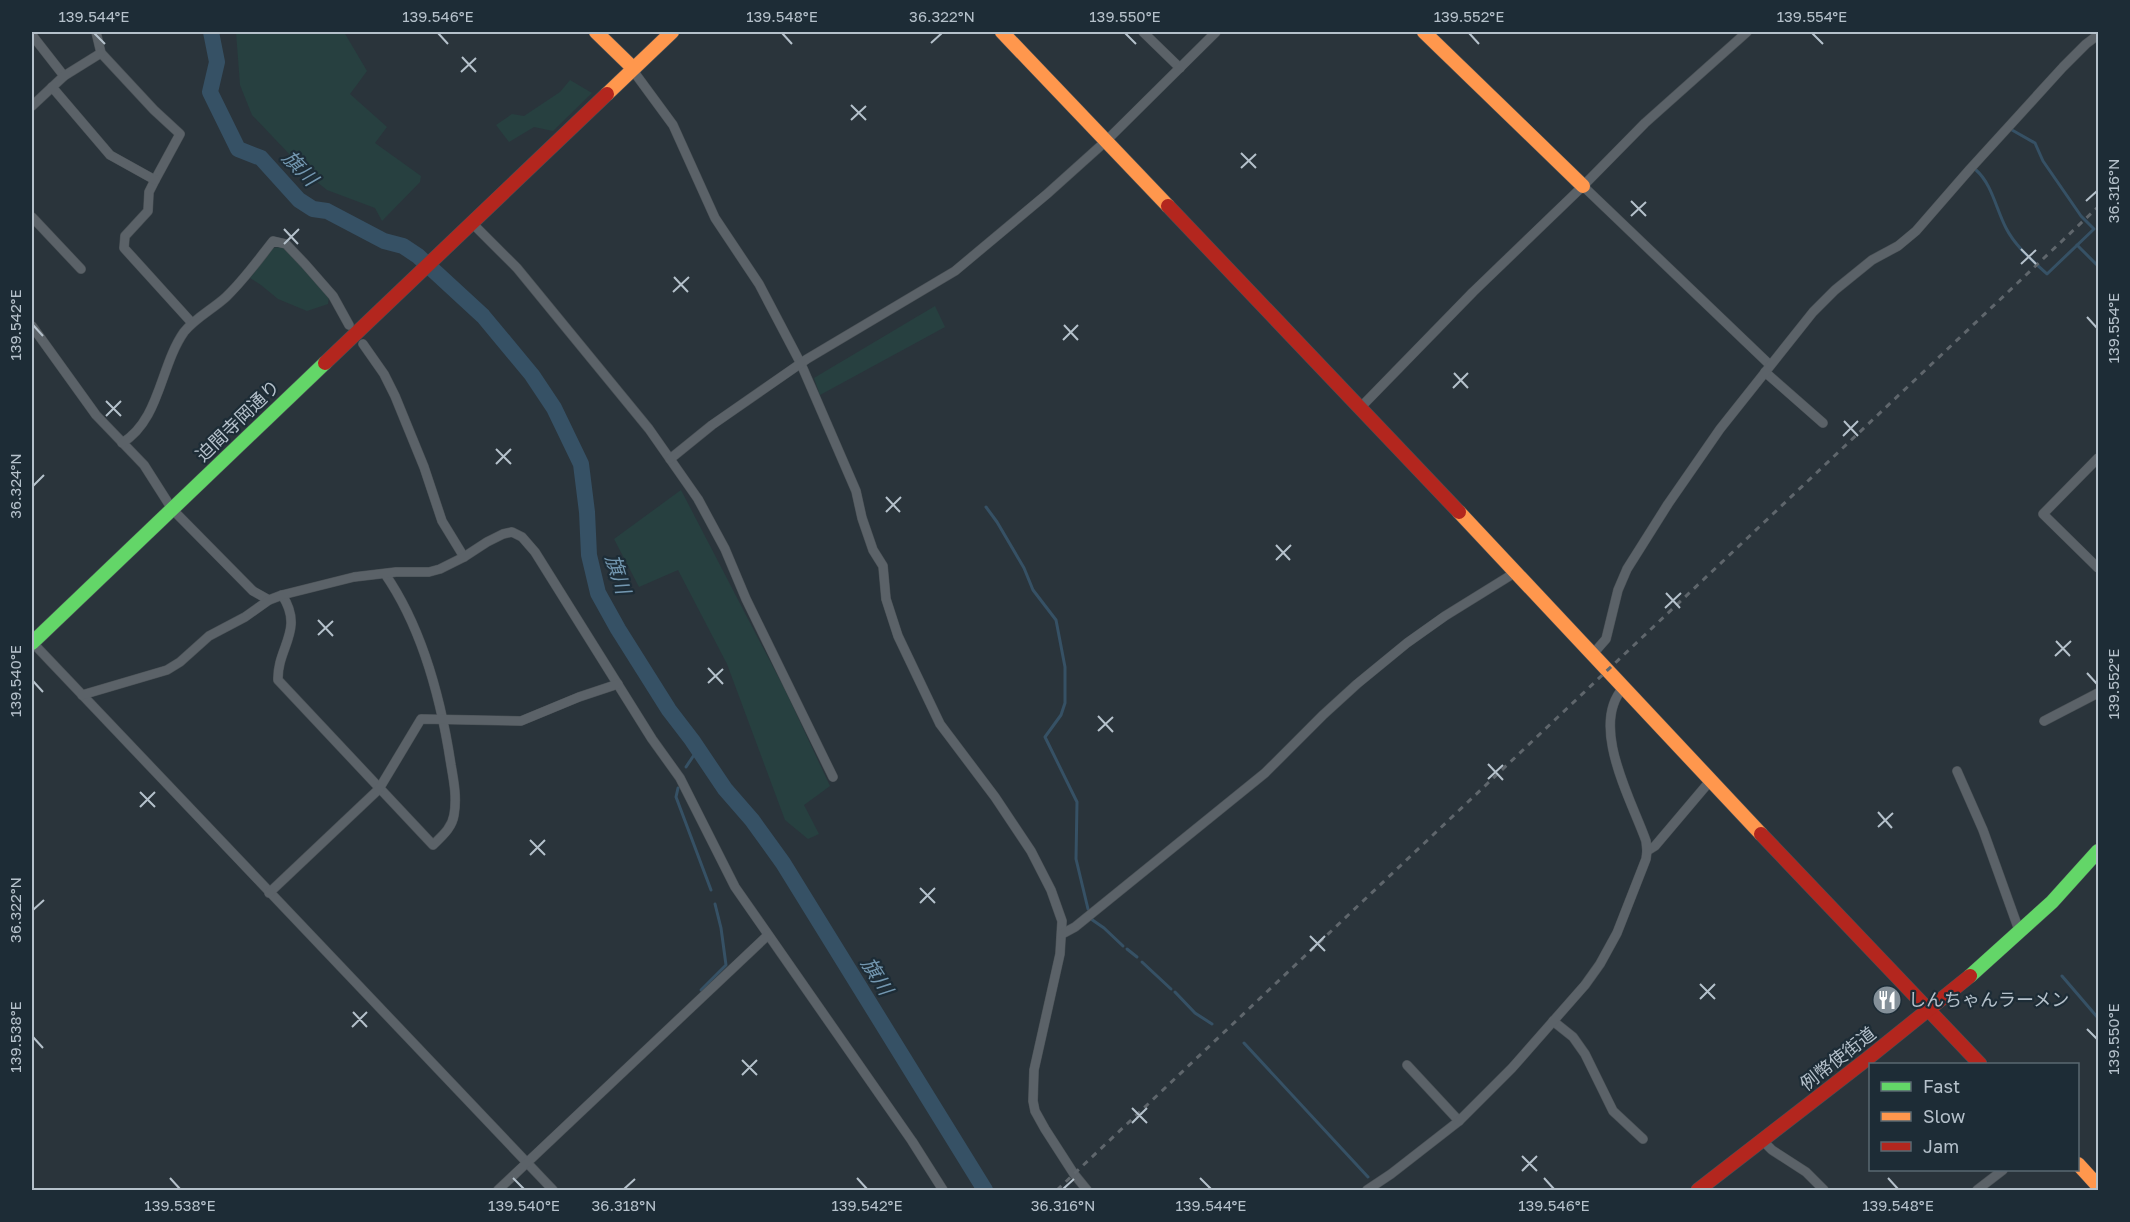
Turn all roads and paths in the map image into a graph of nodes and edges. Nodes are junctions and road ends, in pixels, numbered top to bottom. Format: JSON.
{"nodes":[{"id":1,"x":96,"y":32,"type":"edge"},
{"id":2,"x":596,"y":32,"type":"edge"},
{"id":3,"x":672,"y":32,"type":"edge"},
{"id":4,"x":1002,"y":32,"type":"edge"},
{"id":5,"x":1143,"y":32,"type":"edge"},
{"id":6,"x":1216,"y":32,"type":"edge"},
{"id":7,"x":1424,"y":32,"type":"edge"},
{"id":8,"x":1747,"y":32,"type":"edge"},
{"id":9,"x":32,"y":35,"type":"edge"},
{"id":10,"x":2098,"y":35,"type":"edge"},
{"id":11,"x":101,"y":53,"type":"junction"},
{"id":12,"x":633,"y":68,"type":"junction"},
{"id":13,"x":1180,"y":68,"type":"junction"},
{"id":14,"x":64,"y":76,"type":"junction"},
{"id":15,"x":52,"y":87,"type":"junction"},
{"id":16,"x":32,"y":106,"type":"edge"},
{"id":17,"x":1106,"y":141,"type":"junction"},
{"id":18,"x":155,"y":180,"type":"junction"},
{"id":19,"x":1583,"y":186,"type":"junction"},
{"id":20,"x":32,"y":217,"type":"edge"},
{"id":21,"x":470,"y":224,"type":"junction"},
{"id":22,"x":81,"y":269,"type":"dead end"},
{"id":23,"x":192,"y":323,"type":"junction"},
{"id":24,"x":349,"y":325,"type":"dead end"},
{"id":25,"x":32,"y":326,"type":"edge"},
{"id":26,"x":363,"y":344,"type":"dead end"},
{"id":27,"x":801,"y":364,"type":"junction"},
{"id":28,"x":1767,"y":369,"type":"junction"},
{"id":29,"x":1359,"y":409,"type":"junction"},
{"id":30,"x":1823,"y":423,"type":"dead end"},
{"id":31,"x":122,"y":443,"type":"junction"},
{"id":32,"x":2098,"y":458,"type":"edge"},
{"id":33,"x":670,"y":459,"type":"junction"},
{"id":34,"x":172,"y":508,"type":"junction"},
{"id":35,"x":464,"y":557,"type":"junction"},
{"id":36,"x":2098,"y":568,"type":"edge"},
{"id":37,"x":1516,"y":572,"type":"junction"},
{"id":38,"x":385,"y":573,"type":"junction"},
{"id":39,"x":282,"y":595,"type":"junction"},
{"id":40,"x":269,"y":600,"type":"junction"},
{"id":41,"x":53,"y":622,"type":"junction"},
{"id":42,"x":32,"y":634,"type":"edge"},
{"id":43,"x":32,"y":642,"type":"edge"},
{"id":44,"x":1592,"y":655,"type":"junction"},
{"id":45,"x":618,"y":684,"type":"junction"},
{"id":46,"x":1623,"y":688,"type":"junction"},
{"id":47,"x":2098,"y":693,"type":"edge"},
{"id":48,"x":82,"y":696,"type":"junction"},
{"id":49,"x":443,"y":718,"type":"junction"},
{"id":50,"x":2044,"y":721,"type":"dead end"},
{"id":51,"x":1957,"y":771,"type":"dead end"},
{"id":52,"x":833,"y":777,"type":"dead end"},
{"id":53,"x":1710,"y":781,"type":"junction"},
{"id":54,"x":378,"y":789,"type":"junction"},
{"id":55,"x":1647,"y":851,"type":"junction"},
{"id":56,"x":2097,"y":856,"type":"edge"},
{"id":57,"x":269,"y":892,"type":"junction"},
{"id":58,"x":2020,"y":933,"type":"junction"},
{"id":59,"x":1062,"y":934,"type":"junction"},
{"id":60,"x":768,"y":935,"type":"junction"},
{"id":61,"x":1928,"y":1012,"type":"junction"},
{"id":62,"x":1553,"y":1021,"type":"junction"},
{"id":63,"x":1978,"y":1063,"type":"edge"},
{"id":64,"x":1407,"y":1065,"type":"dead end"},
{"id":65,"x":1459,"y":1121,"type":"junction"},
{"id":66,"x":1643,"y":1139,"type":"dead end"},
{"id":67,"x":1762,"y":1140,"type":"junction"},
{"id":68,"x":527,"y":1163,"type":"junction"},
{"id":69,"x":2079,"y":1165,"type":"edge"},
{"id":70,"x":2002,"y":1171,"type":"edge"},
{"id":71,"x":2098,"y":1186,"type":"edge"},
{"id":72,"x":498,"y":1191,"type":"edge"},
{"id":73,"x":553,"y":1191,"type":"edge"},
{"id":74,"x":943,"y":1191,"type":"edge"},
{"id":75,"x":1087,"y":1191,"type":"edge"},
{"id":76,"x":1367,"y":1191,"type":"edge"},
{"id":77,"x":1698,"y":1191,"type":"edge"},
{"id":78,"x":1824,"y":1191,"type":"edge"},
{"id":79,"x":1977,"y":1191,"type":"edge"}],
"edges":[{"from":1,"to":11,"type":"street"},
{"from":2,"to":12,"type":"street"},
{"from":3,"to":12,"type":"street","name":"迫間寺岡通り"},
{"from":4,"to":17,"type":"street"},
{"from":5,"to":13,"type":"street"},
{"from":6,"to":13,"type":"street"},
{"from":7,"to":19,"type":"street"},
{"from":8,"to":19,"type":"street"},
{"from":9,"to":14,"type":"street"},
{"from":10,"to":28,"type":"street"},
{"from":11,"to":14,"type":"street"},
{"from":11,"to":18,"type":"street"},
{"from":12,"to":21,"type":"street","name":"迫間寺岡通り"},
{"from":12,"to":27,"type":"street"},
{"from":13,"to":17,"type":"street"},
{"from":14,"to":15,"type":"street"},
{"from":15,"to":16,"type":"street"},
{"from":15,"to":18,"type":"street"},
{"from":17,"to":27,"type":"street"},
{"from":17,"to":29,"type":"street"},
{"from":18,"to":23,"type":"street"},
{"from":19,"to":28,"type":"street"},
{"from":19,"to":29,"type":"street"},
{"from":20,"to":22,"type":"street"},
{"from":21,"to":33,"type":"street"},
{"from":21,"to":34,"type":"street","name":"迫間寺岡通り"},
{"from":23,"to":24,"type":"street"},
{"from":23,"to":31,"type":"street"},
{"from":25,"to":31,"type":"street"},
{"from":26,"to":35,"type":"street"},
{"from":27,"to":33,"type":"street"},
{"from":27,"to":59,"type":"street"},
{"from":28,"to":30,"type":"street"},
{"from":28,"to":44,"type":"street"},
{"from":29,"to":37,"type":"street"},
{"from":31,"to":34,"type":"street"},
{"from":32,"to":36,"type":"street"},
{"from":33,"to":52,"type":"street"},
{"from":34,"to":40,"type":"street"},
{"from":34,"to":41,"type":"street","name":"迫間寺岡通り"},
{"from":35,"to":38,"type":"street"},
{"from":35,"to":45,"type":"street"},
{"from":37,"to":44,"type":"street"},
{"from":37,"to":59,"type":"street"},
{"from":38,"to":39,"type":"street"},
{"from":38,"to":49,"type":"street"},
{"from":39,"to":40,"type":"street"},
{"from":39,"to":54,"type":"street"},
{"from":40,"to":48,"type":"street"},
{"from":41,"to":42,"type":"street"},
{"from":41,"to":43,"type":"street","name":"迫間寺岡通り"},
{"from":43,"to":48,"type":"street"},
{"from":44,"to":46,"type":"street"},
{"from":45,"to":49,"type":"street"},
{"from":45,"to":60,"type":"street"},
{"from":46,"to":53,"type":"street"},
{"from":46,"to":55,"type":"street"},
{"from":47,"to":50,"type":"street"},
{"from":48,"to":57,"type":"street"},
{"from":49,"to":54,"type":"street"},
{"from":49,"to":54,"type":"street"},
{"from":51,"to":58,"type":"street"},
{"from":53,"to":55,"type":"street"},
{"from":53,"to":61,"type":"street"},
{"from":54,"to":57,"type":"street"},
{"from":55,"to":62,"type":"street"},
{"from":56,"to":58,"type":"street","name":"例幣使街道"},
{"from":57,"to":68,"type":"street"},
{"from":58,"to":61,"type":"street","name":"例幣使街道"},
{"from":59,"to":75,"type":"street"},
{"from":60,"to":68,"type":"street"},
{"from":60,"to":74,"type":"street"},
{"from":61,"to":63,"type":"street"},
{"from":61,"to":67,"type":"street","name":"例幣使街道"},
{"from":62,"to":65,"type":"street"},
{"from":62,"to":66,"type":"street"},
{"from":64,"to":65,"type":"street"},
{"from":65,"to":76,"type":"street"},
{"from":67,"to":77,"type":"street","name":"例幣使街道"},
{"from":67,"to":78,"type":"street"},
{"from":68,"to":72,"type":"street"},
{"from":68,"to":73,"type":"street"},
{"from":69,"to":71,"type":"street"},
{"from":70,"to":79,"type":"street"}]}
